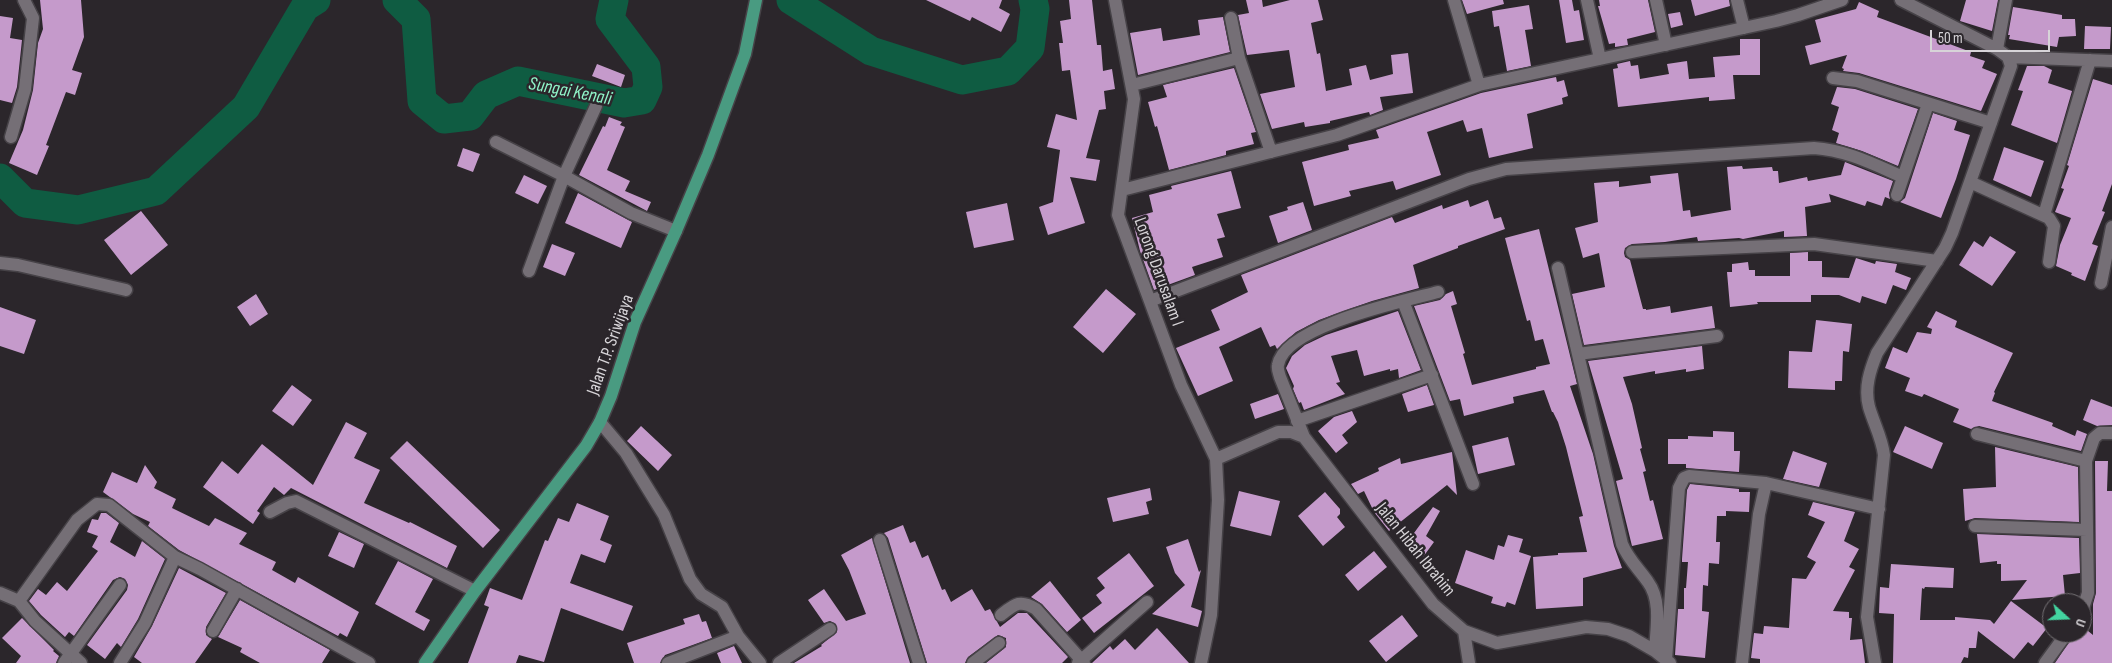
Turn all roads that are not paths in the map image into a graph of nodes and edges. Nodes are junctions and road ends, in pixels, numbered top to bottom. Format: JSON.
{"nodes":[{"id":1,"x":24,"y":0,"type":"edge"},
{"id":2,"x":756,"y":0,"type":"edge"},
{"id":3,"x":1115,"y":0,"type":"edge"},
{"id":4,"x":1454,"y":0,"type":"edge"},
{"id":5,"x":1587,"y":0,"type":"edge"},
{"id":6,"x":1656,"y":0,"type":"edge"},
{"id":7,"x":1737,"y":0,"type":"edge"},
{"id":8,"x":1842,"y":0,"type":"edge"},
{"id":9,"x":1901,"y":0,"type":"edge"},
{"id":10,"x":2006,"y":0,"type":"edge"},
{"id":11,"x":1231,"y":18,"type":"dead end"},
{"id":12,"x":1744,"y":28,"type":"junction"},
{"id":13,"x":1666,"y":44,"type":"junction"},
{"id":14,"x":1997,"y":49,"type":"junction"},
{"id":15,"x":2008,"y":57,"type":"junction"},
{"id":16,"x":1238,"y":58,"type":"junction"},
{"id":17,"x":1600,"y":59,"type":"junction"},
{"id":18,"x":2090,"y":60,"type":"junction"},
{"id":19,"x":2112,"y":61,"type":"edge"},
{"id":20,"x":1833,"y":78,"type":"dead end"},
{"id":21,"x":1132,"y":85,"type":"junction"},
{"id":22,"x":1479,"y":85,"type":"junction"},
{"id":23,"x":1928,"y":104,"type":"junction"},
{"id":24,"x":596,"y":106,"type":"dead end"},
{"id":25,"x":1991,"y":123,"type":"junction"},
{"id":26,"x":11,"y":137,"type":"dead end"},
{"id":27,"x":496,"y":142,"type":"dead end"},
{"id":28,"x":1271,"y":152,"type":"junction"},
{"id":29,"x":564,"y":176,"type":"junction"},
{"id":30,"x":1903,"y":177,"type":"junction"},
{"id":31,"x":1970,"y":182,"type":"junction"},
{"id":32,"x":1122,"y":190,"type":"junction"},
{"id":33,"x":1897,"y":195,"type":"dead end"},
{"id":34,"x":2044,"y":215,"type":"junction"},
{"id":35,"x":2112,"y":227,"type":"edge"},
{"id":36,"x":676,"y":231,"type":"junction"},
{"id":37,"x":1632,"y":252,"type":"dead end"},
{"id":38,"x":1937,"y":261,"type":"junction"},
{"id":39,"x":2049,"y":262,"type":"dead end"},
{"id":40,"x":0,"y":264,"type":"edge"},
{"id":41,"x":1558,"y":268,"type":"dead end"},
{"id":42,"x":529,"y":270,"type":"dead end"},
{"id":43,"x":2101,"y":283,"type":"dead end"},
{"id":44,"x":126,"y":290,"type":"dead end"},
{"id":45,"x":1438,"y":292,"type":"dead end"},
{"id":46,"x":1150,"y":301,"type":"junction"},
{"id":47,"x":1403,"y":301,"type":"junction"},
{"id":48,"x":1717,"y":336,"type":"dead end"},
{"id":49,"x":1578,"y":354,"type":"junction"},
{"id":50,"x":1432,"y":375,"type":"junction"},
{"id":51,"x":1297,"y":421,"type":"junction"},
{"id":52,"x":600,"y":422,"type":"junction"},
{"id":53,"x":1977,"y":434,"type":"dead end"},
{"id":54,"x":2112,"y":434,"type":"edge"},
{"id":55,"x":1304,"y":437,"type":"junction"},
{"id":56,"x":1216,"y":459,"type":"junction"},
{"id":57,"x":2086,"y":461,"type":"junction"},
{"id":58,"x":1766,"y":483,"type":"junction"},
{"id":59,"x":1473,"y":484,"type":"dead end"},
{"id":60,"x":1879,"y":509,"type":"junction"},
{"id":61,"x":270,"y":512,"type":"dead end"},
{"id":62,"x":1975,"y":526,"type":"dead end"},
{"id":63,"x":2087,"y":530,"type":"junction"},
{"id":64,"x":880,"y":540,"type":"dead end"},
{"id":65,"x":175,"y":557,"type":"junction"},
{"id":66,"x":120,"y":585,"type":"dead end"},
{"id":67,"x":237,"y":590,"type":"junction"},
{"id":68,"x":475,"y":591,"type":"junction"},
{"id":69,"x":0,"y":593,"type":"edge"},
{"id":70,"x":2088,"y":593,"type":"edge"},
{"id":71,"x":20,"y":601,"type":"junction"},
{"id":72,"x":1147,"y":602,"type":"dead end"},
{"id":73,"x":1001,"y":615,"type":"dead end"},
{"id":74,"x":830,"y":629,"type":"dead end"},
{"id":75,"x":1464,"y":631,"type":"junction"},
{"id":76,"x":213,"y":632,"type":"dead end"},
{"id":77,"x":738,"y":636,"type":"junction"},
{"id":78,"x":999,"y":643,"type":"dead end"},
{"id":79,"x":2060,"y":643,"type":"edge"},
{"id":80,"x":1655,"y":651,"type":"junction"},
{"id":81,"x":67,"y":659,"type":"edge"},
{"id":82,"x":1081,"y":662,"type":"edge"},
{"id":83,"x":1668,"y":662,"type":"edge"},
{"id":84,"x":81,"y":663,"type":"edge"},
{"id":85,"x":120,"y":663,"type":"edge"},
{"id":86,"x":368,"y":663,"type":"edge"},
{"id":87,"x":425,"y":663,"type":"edge"},
{"id":88,"x":668,"y":663,"type":"edge"},
{"id":89,"x":760,"y":663,"type":"edge"},
{"id":90,"x":779,"y":663,"type":"edge"},
{"id":91,"x":919,"y":663,"type":"edge"},
{"id":92,"x":973,"y":663,"type":"edge"},
{"id":93,"x":1201,"y":663,"type":"edge"},
{"id":94,"x":1469,"y":663,"type":"edge"},
{"id":95,"x":1742,"y":663,"type":"edge"},
{"id":96,"x":1875,"y":663,"type":"edge"},
{"id":97,"x":2045,"y":663,"type":"edge"}],
"edges":[{"from":1,"to":26,"type":"street"},
{"from":2,"to":36,"type":"main road","name":"Jalan T.P. Sriwijaya"},
{"from":3,"to":21,"type":"street","name":"Lorong Darusalam I"},
{"from":4,"to":22,"type":"street"},
{"from":5,"to":17,"type":"street"},
{"from":6,"to":13,"type":"street"},
{"from":7,"to":12,"type":"street"},
{"from":8,"to":12,"type":"street"},
{"from":9,"to":14,"type":"street"},
{"from":10,"to":14,"type":"street"},
{"from":11,"to":16,"type":"street"},
{"from":12,"to":13,"type":"street"},
{"from":13,"to":17,"type":"street"},
{"from":14,"to":15,"type":"street"},
{"from":15,"to":18,"type":"street"},
{"from":15,"to":25,"type":"street"},
{"from":16,"to":21,"type":"street"},
{"from":16,"to":28,"type":"street"},
{"from":17,"to":22,"type":"street"},
{"from":18,"to":19,"type":"street"},
{"from":18,"to":34,"type":"street"},
{"from":20,"to":23,"type":"street"},
{"from":21,"to":32,"type":"street","name":"Lorong Darusalam I"},
{"from":22,"to":28,"type":"street"},
{"from":23,"to":25,"type":"street"},
{"from":23,"to":30,"type":"street"},
{"from":24,"to":29,"type":"street"},
{"from":25,"to":31,"type":"street"},
{"from":27,"to":29,"type":"street"},
{"from":28,"to":32,"type":"street"},
{"from":29,"to":36,"type":"street"},
{"from":29,"to":42,"type":"street"},
{"from":30,"to":33,"type":"street"},
{"from":30,"to":46,"type":"street"},
{"from":31,"to":34,"type":"street"},
{"from":31,"to":38,"type":"street"},
{"from":32,"to":46,"type":"street","name":"Lorong Darusalam I"},
{"from":34,"to":39,"type":"street"},
{"from":35,"to":43,"type":"street"},
{"from":36,"to":52,"type":"main road","name":"Jalan T.P. Sriwijaya"},
{"from":37,"to":38,"type":"street"},
{"from":38,"to":60,"type":"street"},
{"from":40,"to":44,"type":"street"},
{"from":41,"to":49,"type":"street"},
{"from":45,"to":47,"type":"street","name":"Jalan Hibah Ibrahim"},
{"from":46,"to":56,"type":"street","name":"Lorong Darusalam I"},
{"from":47,"to":50,"type":"street"},
{"from":47,"to":51,"type":"street","name":"Jalan Hibah Ibrahim"},
{"from":48,"to":49,"type":"street"},
{"from":49,"to":80,"type":"street"},
{"from":50,"to":51,"type":"street"},
{"from":50,"to":59,"type":"street"},
{"from":51,"to":55,"type":"street","name":"Jalan Hibah Ibrahim"},
{"from":52,"to":68,"type":"main road","name":"Jalan T.P. Sriwijaya"},
{"from":52,"to":77,"type":"street"},
{"from":53,"to":57,"type":"street"},
{"from":54,"to":57,"type":"street"},
{"from":55,"to":56,"type":"street"},
{"from":55,"to":75,"type":"street","name":"Jalan Hibah Ibrahim"},
{"from":56,"to":93,"type":"street"},
{"from":57,"to":63,"type":"street"},
{"from":58,"to":60,"type":"street"},
{"from":58,"to":83,"type":"street"},
{"from":58,"to":95,"type":"street"},
{"from":60,"to":96,"type":"street"},
{"from":61,"to":68,"type":"street"},
{"from":62,"to":63,"type":"street"},
{"from":63,"to":70,"type":"street"},
{"from":64,"to":91,"type":"street"},
{"from":65,"to":67,"type":"street"},
{"from":65,"to":71,"type":"street"},
{"from":65,"to":85,"type":"street"},
{"from":66,"to":81,"type":"street"},
{"from":67,"to":76,"type":"street"},
{"from":67,"to":86,"type":"street"},
{"from":68,"to":87,"type":"main road","name":"Jalan T.P. Sriwijaya"},
{"from":69,"to":71,"type":"street"},
{"from":71,"to":81,"type":"street"},
{"from":72,"to":82,"type":"street"},
{"from":73,"to":82,"type":"street"},
{"from":74,"to":90,"type":"street"},
{"from":75,"to":80,"type":"street","name":"Jalan Hibah Ibrahim"},
{"from":75,"to":94,"type":"street"},
{"from":77,"to":88,"type":"street"},
{"from":77,"to":89,"type":"street"},
{"from":78,"to":92,"type":"street"},
{"from":79,"to":97,"type":"street"},
{"from":80,"to":83,"type":"street","name":"Jalan Hibah Ibrahim"},
{"from":81,"to":84,"type":"street"}]}
